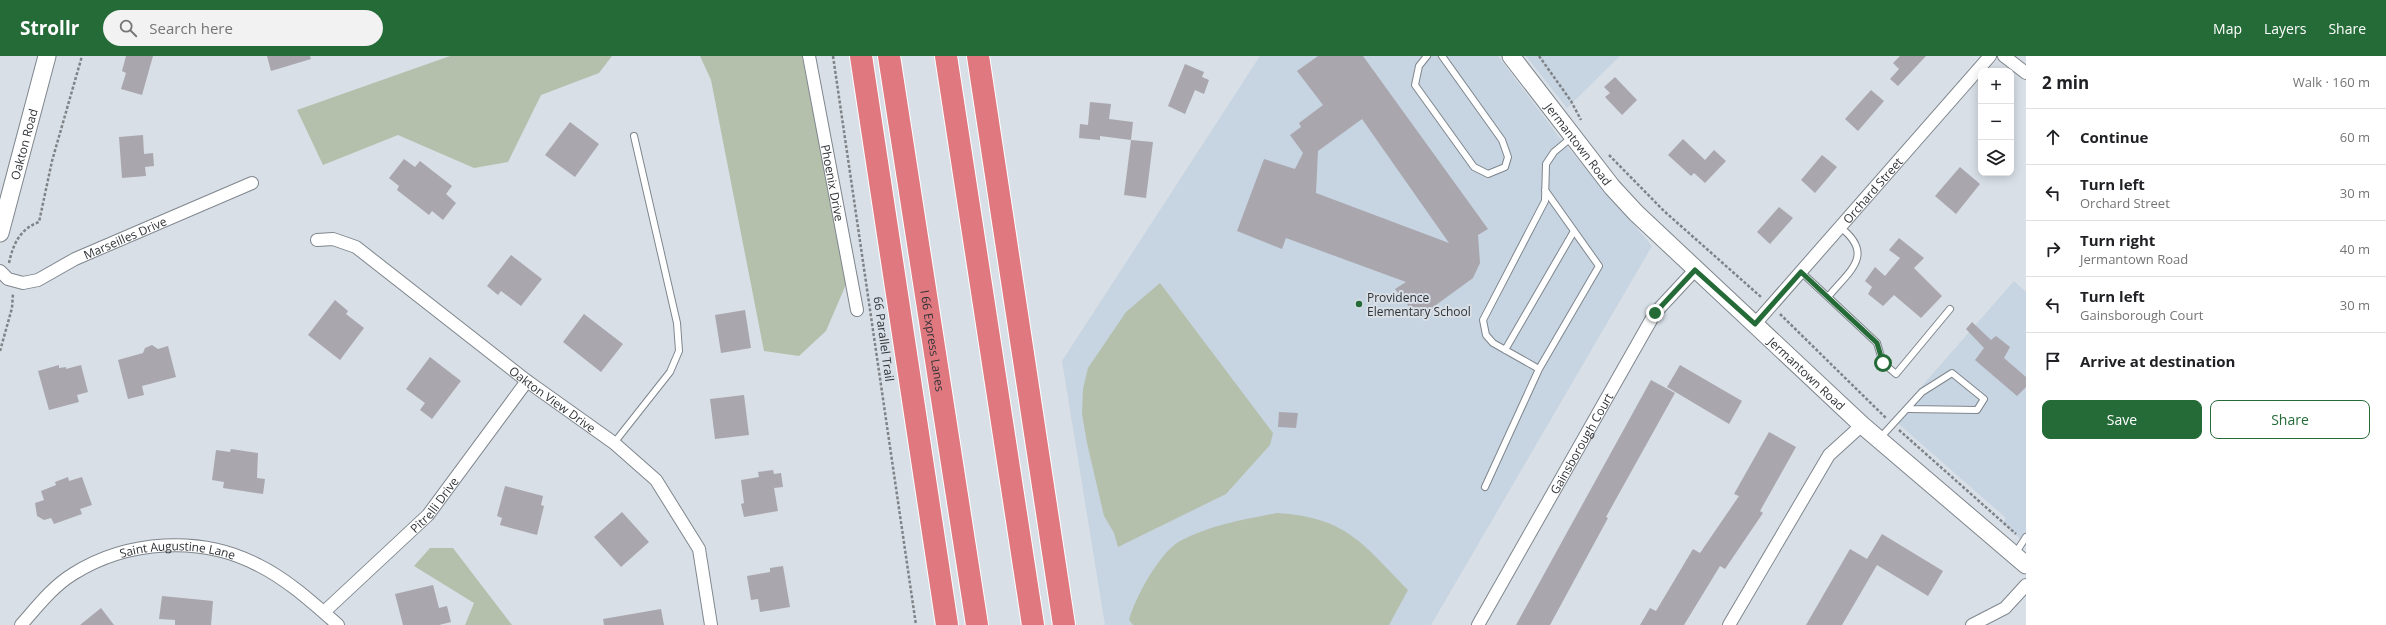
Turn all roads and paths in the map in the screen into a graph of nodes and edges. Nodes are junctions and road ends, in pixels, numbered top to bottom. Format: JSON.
{"nodes":[{"id":1,"x":47,"y":56,"type":"edge"},
{"id":2,"x":82,"y":56,"type":"edge"},
{"id":3,"x":809,"y":56,"type":"edge"},
{"id":4,"x":833,"y":56,"type":"edge"},
{"id":5,"x":861,"y":56,"type":"edge"},
{"id":6,"x":888,"y":56,"type":"edge"},
{"id":7,"x":946,"y":56,"type":"edge"},
{"id":8,"x":978,"y":56,"type":"edge"},
{"id":9,"x":1427,"y":56,"type":"edge"},
{"id":10,"x":1442,"y":56,"type":"edge"},
{"id":11,"x":1511,"y":56,"type":"edge"},
{"id":12,"x":1990,"y":56,"type":"edge"},
{"id":13,"x":2004,"y":56,"type":"edge"},
{"id":14,"x":2026,"y":73,"type":"edge"},
{"id":15,"x":634,"y":136,"type":"dead end"},
{"id":16,"x":1572,"y":137,"type":"junction"},
{"id":17,"x":252,"y":183,"type":"dead end"},
{"id":18,"x":1545,"y":190,"type":"junction"},
{"id":19,"x":1840,"y":227,"type":"junction"},
{"id":20,"x":1574,"y":231,"type":"junction"},
{"id":21,"x":0,"y":233,"type":"edge"},
{"id":22,"x":317,"y":240,"type":"dead end"},
{"id":23,"x":1695,"y":270,"type":"junction"},
{"id":24,"x":1801,"y":272,"type":"junction"},
{"id":25,"x":4,"y":275,"type":"edge"},
{"id":26,"x":1828,"y":297,"type":"junction"},
{"id":27,"x":1950,"y":309,"type":"dead end"},
{"id":28,"x":857,"y":310,"type":"dead end"},
{"id":29,"x":1755,"y":324,"type":"junction"},
{"id":30,"x":1505,"y":350,"type":"junction"},
{"id":31,"x":0,"y":351,"type":"edge"},
{"id":32,"x":1539,"y":369,"type":"junction"},
{"id":33,"x":528,"y":381,"type":"junction"},
{"id":34,"x":1909,"y":409,"type":"junction"},
{"id":35,"x":1862,"y":425,"type":"junction"},
{"id":36,"x":1879,"y":440,"type":"junction"},
{"id":37,"x":614,"y":443,"type":"junction"},
{"id":38,"x":1485,"y":487,"type":"dead end"},
{"id":39,"x":2026,"y":537,"type":"edge"},
{"id":40,"x":2020,"y":560,"type":"edge"},
{"id":41,"x":2026,"y":585,"type":"edge"},
{"id":42,"x":324,"y":612,"type":"junction"},
{"id":43,"x":21,"y":625,"type":"edge"},
{"id":44,"x":338,"y":625,"type":"edge"},
{"id":45,"x":711,"y":625,"type":"edge"},
{"id":46,"x":916,"y":625,"type":"edge"},
{"id":47,"x":947,"y":625,"type":"edge"},
{"id":48,"x":977,"y":625,"type":"edge"},
{"id":49,"x":1033,"y":625,"type":"edge"},
{"id":50,"x":1064,"y":625,"type":"edge"},
{"id":51,"x":1478,"y":625,"type":"edge"},
{"id":52,"x":1729,"y":625,"type":"edge"},
{"id":53,"x":1972,"y":625,"type":"edge"}],
"edges":[{"from":1,"to":21,"type":"main road","name":"Oakton Road"},
{"from":2,"to":25,"type":"path"},
{"from":3,"to":28,"type":"street","name":"Phoenix Drive"},
{"from":4,"to":46,"type":"path","name":"66 Parallel Trail"},
{"from":5,"to":47,"type":"highway"},
{"from":6,"to":48,"type":"highway","name":"I 66 Express Lanes"},
{"from":7,"to":49,"type":"highway"},
{"from":8,"to":50,"type":"highway"},
{"from":9,"to":10,"type":"lane"},
{"from":11,"to":16,"type":"main road","name":"Jermantown Road"},
{"from":12,"to":19,"type":"street","name":"Orchard Street"},
{"from":13,"to":14,"type":"street"},
{"from":15,"to":37,"type":"lane"},
{"from":16,"to":18,"type":"lane"},
{"from":16,"to":23,"type":"main road","name":"Jermantown Road"},
{"from":17,"to":25,"type":"street","name":"Marseilles Drive"},
{"from":18,"to":20,"type":"lane"},
{"from":18,"to":30,"type":"lane"},
{"from":19,"to":24,"type":"street","name":"Orchard Street"},
{"from":19,"to":26,"type":"lane"},
{"from":20,"to":30,"type":"lane"},
{"from":20,"to":32,"type":"lane"},
{"from":22,"to":33,"type":"street","name":"Oakton View Drive"},
{"from":23,"to":29,"type":"main road","name":"Jermantown Road"},
{"from":23,"to":51,"type":"street","name":"Gainsborough Court"},
{"from":24,"to":26,"type":"lane"},
{"from":24,"to":29,"type":"street","name":"Orchard Street"},
{"from":25,"to":31,"type":"path"},
{"from":26,"to":27,"type":"lane"},
{"from":29,"to":35,"type":"main road","name":"Jermantown Road"},
{"from":30,"to":32,"type":"lane"},
{"from":32,"to":38,"type":"lane"},
{"from":33,"to":37,"type":"street","name":"Oakton View Drive"},
{"from":33,"to":42,"type":"street","name":"Pitrelli Drive"},
{"from":34,"to":34,"type":"lane"},
{"from":34,"to":36,"type":"lane"},
{"from":35,"to":36,"type":"main road","name":"Jermantown Road"},
{"from":35,"to":52,"type":"street"},
{"from":36,"to":40,"type":"main road","name":"Jermantown Road"},
{"from":37,"to":45,"type":"street","name":"Oakton View Drive"},
{"from":39,"to":40,"type":"lane"},
{"from":41,"to":53,"type":"street"},
{"from":42,"to":43,"type":"street","name":"Saint Augustine Lane"},
{"from":42,"to":44,"type":"street","name":"Saint Augustine Lane"}]}
